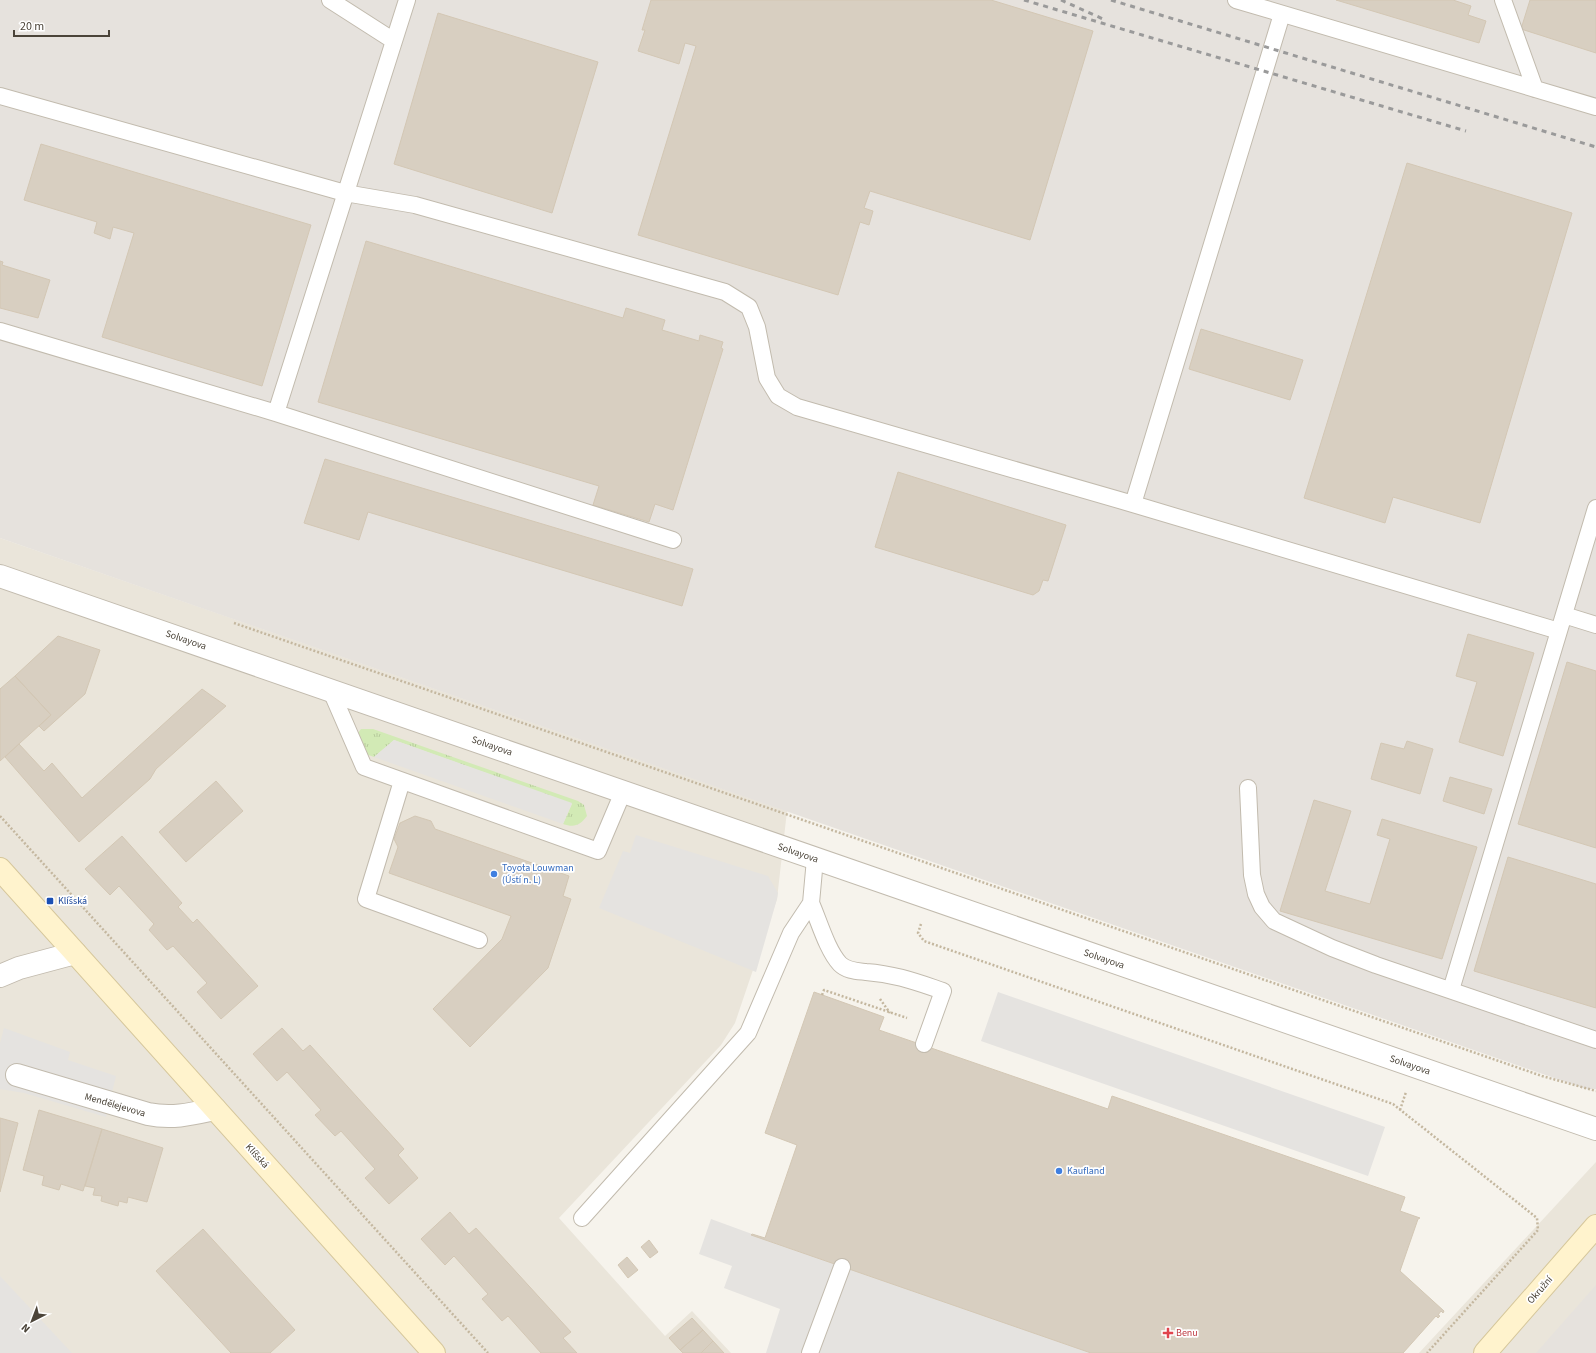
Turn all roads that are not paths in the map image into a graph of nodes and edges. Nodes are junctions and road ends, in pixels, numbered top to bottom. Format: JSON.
{"nodes":[{"id":1,"x":330,"y":0,"type":"edge"},
{"id":2,"x":407,"y":0,"type":"edge"},
{"id":3,"x":1236,"y":0,"type":"edge"},
{"id":4,"x":1503,"y":0,"type":"edge"},
{"id":5,"x":1282,"y":14,"type":"junction"},
{"id":6,"x":394,"y":40,"type":"junction"},
{"id":7,"x":1535,"y":89,"type":"junction"},
{"id":8,"x":0,"y":96,"type":"edge"},
{"id":9,"x":1596,"y":107,"type":"edge"},
{"id":10,"x":346,"y":193,"type":"junction"},
{"id":11,"x":0,"y":331,"type":"edge"},
{"id":12,"x":276,"y":413,"type":"junction"},
{"id":13,"x":1133,"y":504,"type":"junction"},
{"id":14,"x":1596,"y":508,"type":"edge"},
{"id":15,"x":673,"y":540,"type":"dead end"},
{"id":16,"x":0,"y":576,"type":"edge"},
{"id":17,"x":1564,"y":615,"type":"junction"},
{"id":18,"x":1596,"y":625,"type":"edge"},
{"id":19,"x":1559,"y":631,"type":"junction"},
{"id":20,"x":331,"y":691,"type":"junction"},
{"id":21,"x":402,"y":781,"type":"junction"},
{"id":22,"x":1248,"y":788,"type":"dead end"},
{"id":23,"x":623,"y":792,"type":"junction"},
{"id":24,"x":815,"y":858,"type":"junction"},
{"id":25,"x":0,"y":869,"type":"edge"},
{"id":26,"x":811,"y":903,"type":"junction"},
{"id":27,"x":479,"y":940,"type":"dead end"},
{"id":28,"x":75,"y":953,"type":"junction"},
{"id":29,"x":0,"y":976,"type":"edge"},
{"id":30,"x":1451,"y":990,"type":"junction"},
{"id":31,"x":1596,"y":1040,"type":"edge"},
{"id":32,"x":924,"y":1044,"type":"dead end"},
{"id":33,"x":16,"y":1076,"type":"dead end"},
{"id":34,"x":215,"y":1109,"type":"junction"},
{"id":35,"x":1596,"y":1129,"type":"edge"},
{"id":36,"x":582,"y":1218,"type":"dead end"},
{"id":37,"x":1596,"y":1226,"type":"edge"},
{"id":38,"x":842,"y":1267,"type":"dead end"},
{"id":39,"x":434,"y":1353,"type":"edge"},
{"id":40,"x":810,"y":1353,"type":"edge"},
{"id":41,"x":1485,"y":1353,"type":"edge"}],
"edges":[{"from":1,"to":6,"type":"lane"},
{"from":2,"to":6,"type":"lane"},
{"from":3,"to":5,"type":"lane"},
{"from":4,"to":7,"type":"lane"},
{"from":5,"to":7,"type":"lane"},
{"from":5,"to":13,"type":"lane"},
{"from":6,"to":10,"type":"lane"},
{"from":7,"to":9,"type":"lane"},
{"from":8,"to":10,"type":"lane"},
{"from":10,"to":12,"type":"lane"},
{"from":10,"to":13,"type":"lane"},
{"from":11,"to":12,"type":"lane"},
{"from":12,"to":15,"type":"lane"},
{"from":13,"to":19,"type":"lane"},
{"from":14,"to":17,"type":"lane"},
{"from":16,"to":20,"type":"street","name":"Solvayova"},
{"from":17,"to":18,"type":"lane"},
{"from":17,"to":19,"type":"lane"},
{"from":19,"to":30,"type":"lane"},
{"from":20,"to":21,"type":"lane"},
{"from":20,"to":23,"type":"street","name":"Solvayova"},
{"from":21,"to":23,"type":"lane"},
{"from":21,"to":27,"type":"lane"},
{"from":22,"to":30,"type":"lane"},
{"from":23,"to":24,"type":"street","name":"Solvayova"},
{"from":24,"to":26,"type":"lane"},
{"from":24,"to":35,"type":"street","name":"Solvayova"},
{"from":25,"to":28,"type":"street","name":"Klíšská"},
{"from":26,"to":32,"type":"lane"},
{"from":26,"to":36,"type":"lane"},
{"from":28,"to":29,"type":"street"},
{"from":28,"to":34,"type":"street","name":"Klíšská"},
{"from":30,"to":31,"type":"lane"},
{"from":33,"to":34,"type":"street","name":"Mendělejevova"},
{"from":34,"to":39,"type":"street","name":"Klíšská"},
{"from":37,"to":41,"type":"street","name":"Okružní"},
{"from":38,"to":40,"type":"lane"}]}
